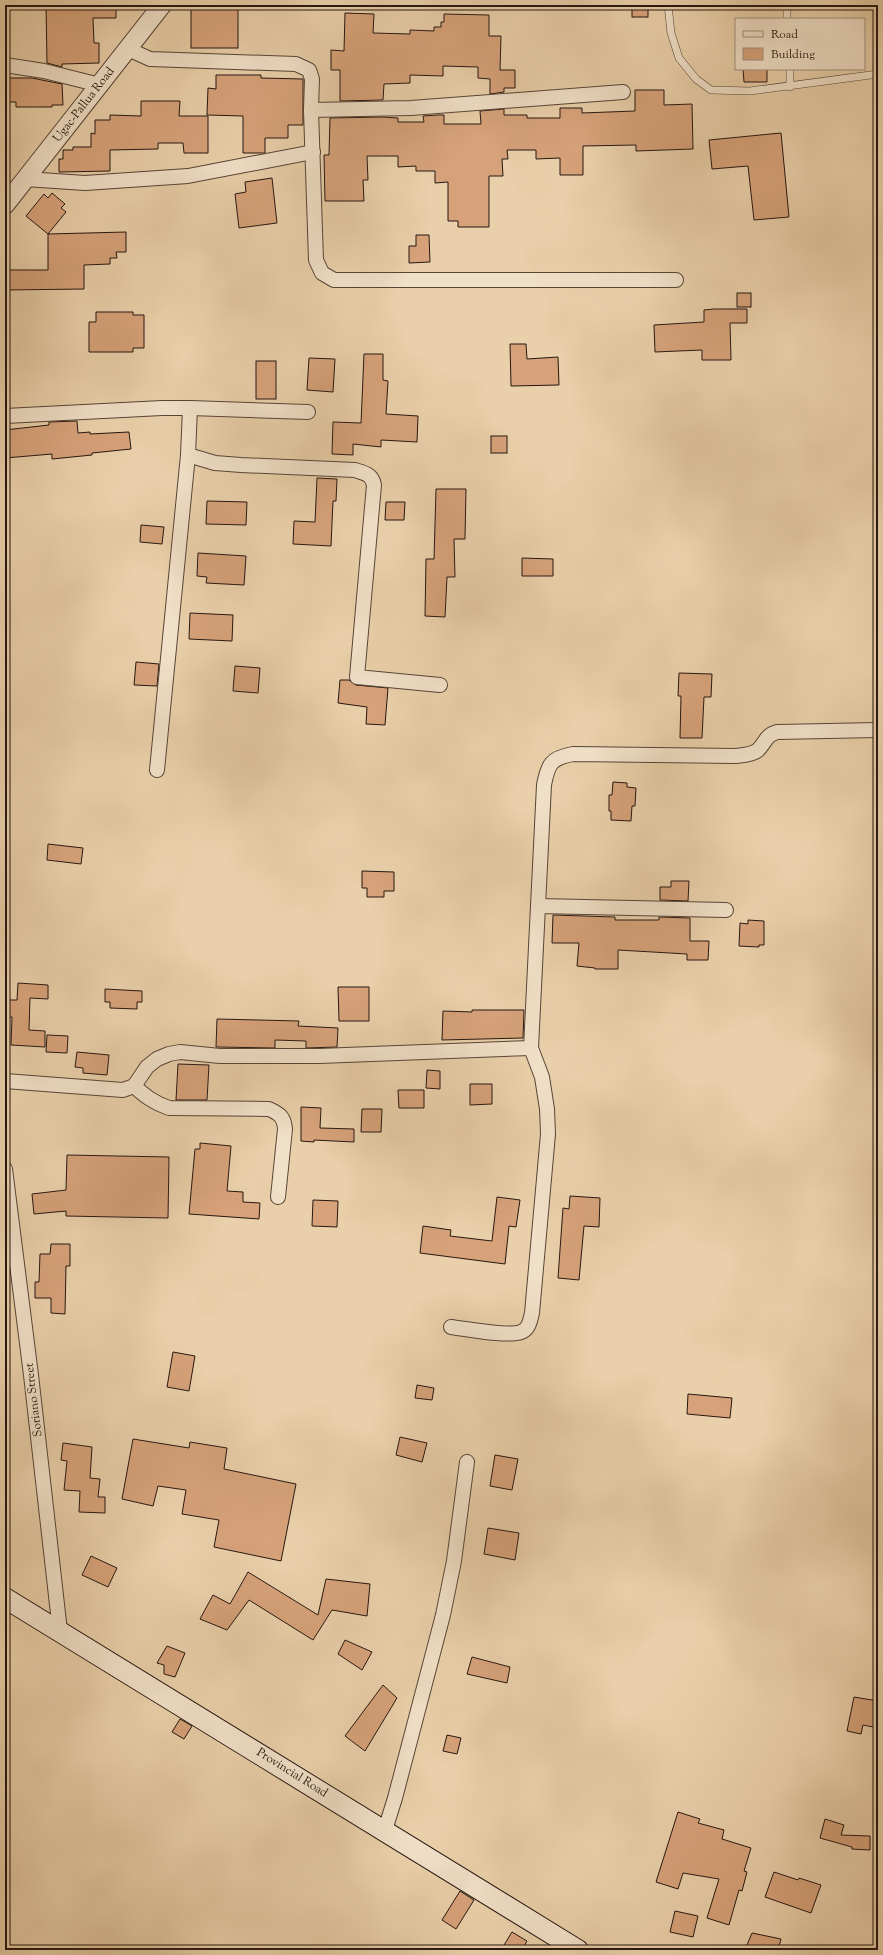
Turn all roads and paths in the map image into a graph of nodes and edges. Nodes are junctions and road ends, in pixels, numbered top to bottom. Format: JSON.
{"nodes":[{"id":1,"x":162,"y":5,"type":"edge"},
{"id":2,"x":668,"y":5,"type":"edge"},
{"id":3,"x":787,"y":5,"type":"edge"},
{"id":4,"x":787,"y":18,"type":"edge"},
{"id":5,"x":128,"y":49,"type":"junction"},
{"id":6,"x":5,"y":65,"type":"edge"},
{"id":7,"x":790,"y":70,"type":"edge"},
{"id":8,"x":878,"y":74,"type":"edge"},
{"id":9,"x":100,"y":84,"type":"junction"},
{"id":10,"x":790,"y":86,"type":"junction"},
{"id":11,"x":623,"y":92,"type":"dead end"},
{"id":12,"x":311,"y":110,"type":"junction"},
{"id":13,"x":313,"y":152,"type":"junction"},
{"id":14,"x":25,"y":179,"type":"junction"},
{"id":15,"x":5,"y":205,"type":"edge"},
{"id":16,"x":676,"y":280,"type":"dead end"},
{"id":17,"x":190,"y":408,"type":"junction"},
{"id":18,"x":308,"y":412,"type":"dead end"},
{"id":19,"x":5,"y":416,"type":"edge"},
{"id":20,"x":188,"y":455,"type":"junction"},
{"id":21,"x":440,"y":685,"type":"dead end"},
{"id":22,"x":878,"y":730,"type":"edge"},
{"id":23,"x":157,"y":770,"type":"dead end"},
{"id":24,"x":538,"y":906,"type":"junction"},
{"id":25,"x":726,"y":910,"type":"dead end"},
{"id":26,"x":531,"y":1048,"type":"junction"},
{"id":27,"x":5,"y":1081,"type":"edge"},
{"id":28,"x":134,"y":1086,"type":"junction"},
{"id":29,"x":5,"y":1169,"type":"edge"},
{"id":30,"x":278,"y":1197,"type":"dead end"},
{"id":31,"x":451,"y":1327,"type":"dead end"},
{"id":32,"x":467,"y":1462,"type":"dead end"},
{"id":33,"x":5,"y":1598,"type":"edge"},
{"id":34,"x":60,"y":1631,"type":"junction"},
{"id":35,"x":385,"y":1830,"type":"junction"},
{"id":36,"x":578,"y":1950,"type":"edge"}],
"edges":[{"from":1,"to":5,"type":"street","name":"Ugac-Pallua Road"},
{"from":2,"to":10,"type":"lane"},
{"from":3,"to":4,"type":"lane"},
{"from":5,"to":9,"type":"street","name":"Ugac-Pallua Road"},
{"from":5,"to":12,"type":"street"},
{"from":6,"to":9,"type":"street"},
{"from":7,"to":10,"type":"lane"},
{"from":8,"to":10,"type":"lane"},
{"from":9,"to":14,"type":"street","name":"Ugac-Pallua Road"},
{"from":11,"to":12,"type":"street"},
{"from":12,"to":13,"type":"street"},
{"from":13,"to":14,"type":"street"},
{"from":13,"to":16,"type":"street"},
{"from":14,"to":15,"type":"street","name":"Ugac-Pallua Road"},
{"from":17,"to":18,"type":"street"},
{"from":17,"to":19,"type":"street"},
{"from":17,"to":20,"type":"street"},
{"from":20,"to":21,"type":"street"},
{"from":20,"to":23,"type":"street"},
{"from":22,"to":24,"type":"street"},
{"from":24,"to":25,"type":"street"},
{"from":24,"to":26,"type":"street"},
{"from":26,"to":28,"type":"street"},
{"from":26,"to":31,"type":"street"},
{"from":27,"to":28,"type":"street"},
{"from":28,"to":30,"type":"street"},
{"from":29,"to":34,"type":"street","name":"Soriano Street"},
{"from":32,"to":35,"type":"street"},
{"from":33,"to":34,"type":"main road","name":"Provincial Road"},
{"from":34,"to":35,"type":"main road","name":"Provincial Road"},
{"from":35,"to":36,"type":"main road","name":"Provincial Road"}]}
